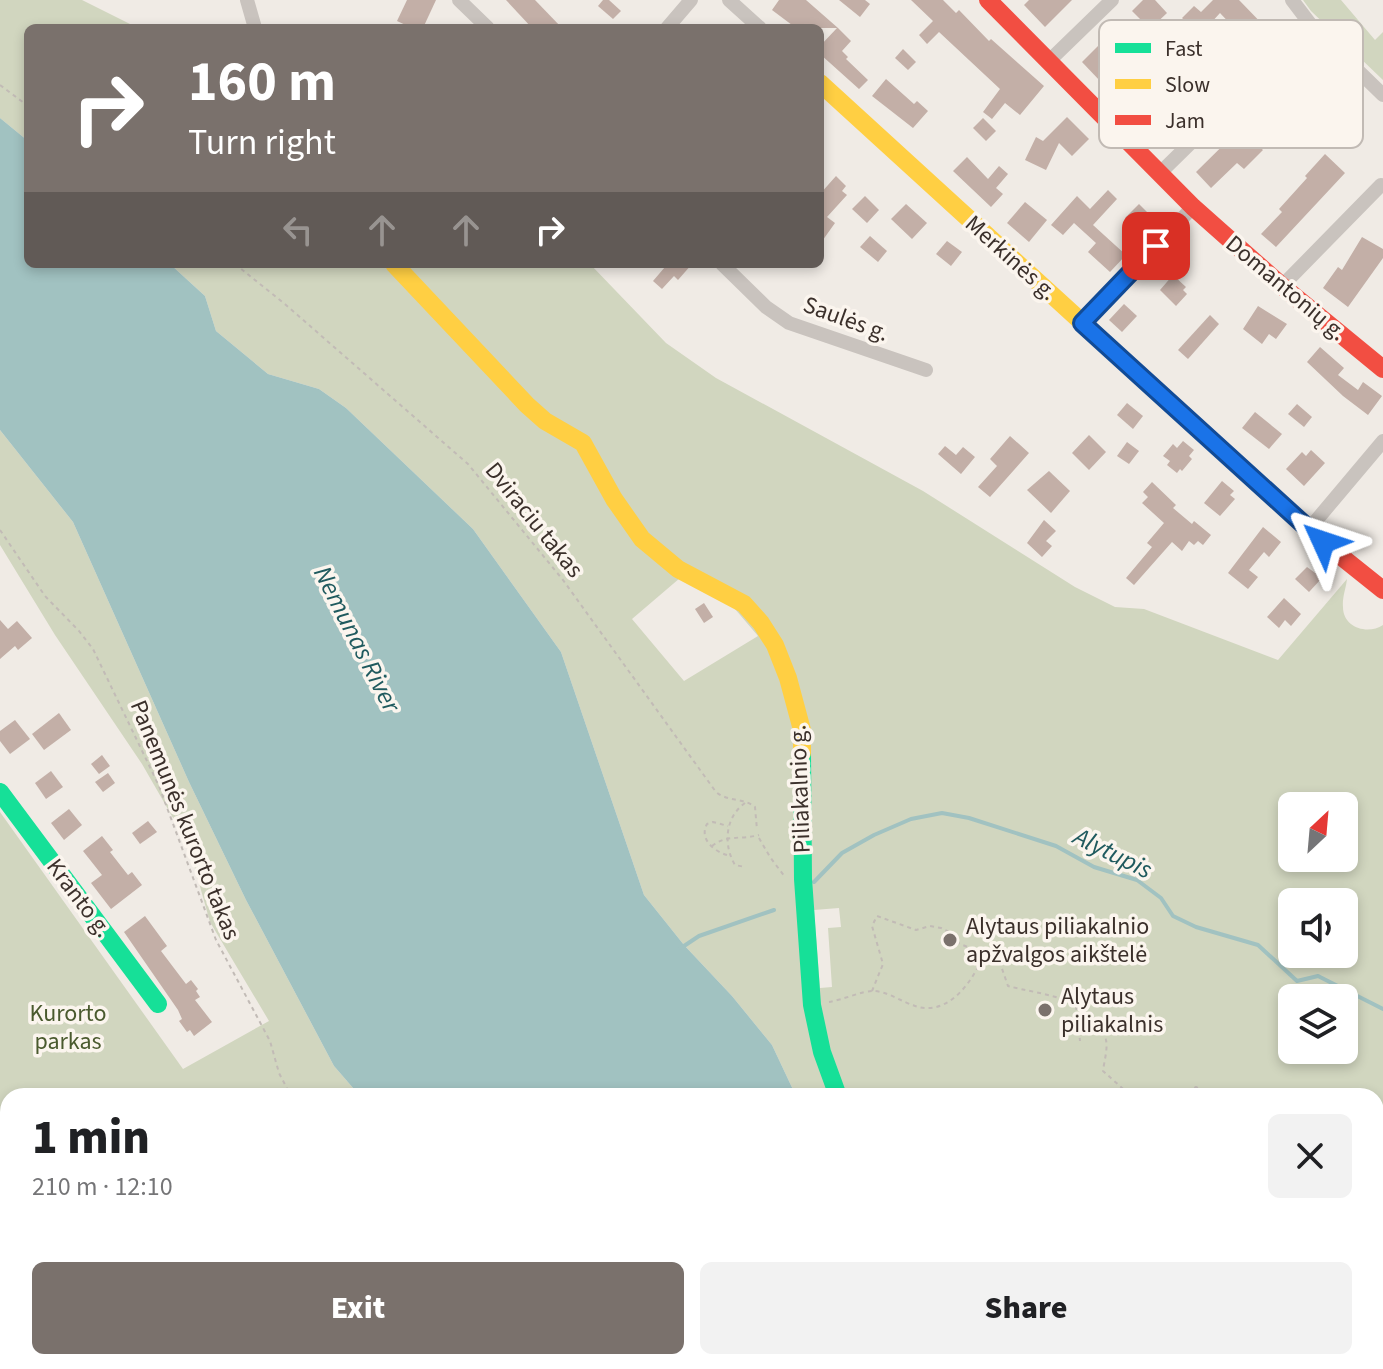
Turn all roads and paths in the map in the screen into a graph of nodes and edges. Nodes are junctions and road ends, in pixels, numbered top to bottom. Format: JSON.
{"nodes":[{"id":1,"x":247,"y":0,"type":"edge"},
{"id":2,"x":459,"y":0,"type":"edge"},
{"id":3,"x":691,"y":0,"type":"edge"},
{"id":4,"x":729,"y":0,"type":"edge"},
{"id":5,"x":988,"y":0,"type":"edge"},
{"id":6,"x":1112,"y":0,"type":"edge"},
{"id":7,"x":1292,"y":0,"type":"edge"},
{"id":8,"x":1307,"y":20,"type":"edge"},
{"id":9,"x":254,"y":24,"type":"edge"},
{"id":10,"x":484,"y":24,"type":"edge"},
{"id":11,"x":670,"y":24,"type":"edge"},
{"id":12,"x":756,"y":24,"type":"edge"},
{"id":13,"x":1048,"y":62,"type":"junction"},
{"id":14,"x":1363,"y":76,"type":"edge"},
{"id":15,"x":0,"y":85,"type":"edge"},
{"id":16,"x":824,"y":87,"type":"edge"},
{"id":17,"x":1383,"y":95,"type":"edge"},
{"id":18,"x":24,"y":103,"type":"edge"},
{"id":19,"x":1099,"y":113,"type":"edge"},
{"id":20,"x":1135,"y":148,"type":"edge"},
{"id":21,"x":1186,"y":148,"type":"edge"},
{"id":22,"x":1160,"y":173,"type":"junction"},
{"id":23,"x":1381,"y":185,"type":"dead end"},
{"id":24,"x":1193,"y":207,"type":"junction"},
{"id":25,"x":240,"y":268,"type":"edge"},
{"id":26,"x":398,"y":268,"type":"edge"},
{"id":27,"x":726,"y":268,"type":"edge"},
{"id":28,"x":1282,"y":286,"type":"junction"},
{"id":29,"x":1082,"y":323,"type":"junction"},
{"id":30,"x":1383,"y":369,"type":"edge"},
{"id":31,"x":926,"y":370,"type":"dead end"},
{"id":32,"x":1383,"y":441,"type":"edge"},
{"id":33,"x":1309,"y":529,"type":"junction"},
{"id":34,"x":0,"y":530,"type":"edge"},
{"id":35,"x":1383,"y":590,"type":"edge"},
{"id":36,"x":51,"y":603,"type":"junction"},
{"id":37,"x":46,"y":608,"type":"dead end"},
{"id":38,"x":0,"y":792,"type":"edge"},
{"id":39,"x":746,"y":802,"type":"junction"},
{"id":40,"x":729,"y":826,"type":"junction"},
{"id":41,"x":757,"y":830,"type":"dead end"},
{"id":42,"x":728,"y":837,"type":"junction"},
{"id":43,"x":711,"y":846,"type":"junction"},
{"id":44,"x":729,"y":855,"type":"junction"},
{"id":45,"x":745,"y":867,"type":"dead end"},
{"id":46,"x":805,"y":903,"type":"junction"},
{"id":47,"x":984,"y":953,"type":"junction"},
{"id":48,"x":872,"y":991,"type":"junction"},
{"id":49,"x":158,"y":1004,"type":"dead end"},
{"id":50,"x":812,"y":1005,"type":"junction"},
{"id":51,"x":1076,"y":1005,"type":"junction"},
{"id":52,"x":1080,"y":1041,"type":"dead end"},
{"id":53,"x":287,"y":1088,"type":"edge"},
{"id":54,"x":835,"y":1088,"type":"edge"},
{"id":55,"x":1122,"y":1088,"type":"edge"}],
"edges":[{"from":1,"to":9,"type":"street"},
{"from":2,"to":10,"type":"street"},
{"from":3,"to":11,"type":"street"},
{"from":4,"to":12,"type":"street"},
{"from":5,"to":13,"type":"street","name":"Domantonių g."},
{"from":6,"to":13,"type":"street"},
{"from":7,"to":8,"type":"street"},
{"from":13,"to":19,"type":"street","name":"Domantonių g."},
{"from":14,"to":17,"type":"street"},
{"from":15,"to":18,"type":"path"},
{"from":16,"to":29,"type":"street","name":"Merkinės g."},
{"from":20,"to":22,"type":"street","name":"Domantonių g."},
{"from":21,"to":22,"type":"street"},
{"from":22,"to":24,"type":"street","name":"Domantonių g."},
{"from":23,"to":28,"type":"street"},
{"from":24,"to":28,"type":"street","name":"Domantonių g."},
{"from":24,"to":29,"type":"street"},
{"from":25,"to":39,"type":"path","name":"Dviraciu takas"},
{"from":26,"to":46,"type":"street","name":"Piliakalnio g."},
{"from":27,"to":31,"type":"street","name":"Saulės g."},
{"from":28,"to":30,"type":"street","name":"Domantonių g."},
{"from":29,"to":33,"type":"street","name":"Merkinės g."},
{"from":32,"to":33,"type":"street"},
{"from":33,"to":35,"type":"street","name":"Merkinės g."},
{"from":34,"to":36,"type":"path","name":"Panemunės kurorto takas"},
{"from":36,"to":37,"type":"path"},
{"from":36,"to":53,"type":"path","name":"Panemunės kurorto takas"},
{"from":38,"to":49,"type":"street","name":"Kranto g."},
{"from":39,"to":40,"type":"path"},
{"from":39,"to":41,"type":"path"},
{"from":40,"to":42,"type":"path"},
{"from":40,"to":43,"type":"path"},
{"from":42,"to":43,"type":"path"},
{"from":42,"to":44,"type":"path"},
{"from":42,"to":46,"type":"path"},
{"from":43,"to":44,"type":"path"},
{"from":44,"to":45,"type":"path"},
{"from":46,"to":50,"type":"street","name":"Piliakalnio g."},
{"from":47,"to":48,"type":"path"},
{"from":47,"to":48,"type":"path"},
{"from":47,"to":51,"type":"path"},
{"from":48,"to":50,"type":"path"},
{"from":50,"to":54,"type":"street","name":"Piliakalnio g."},
{"from":51,"to":52,"type":"path"},
{"from":51,"to":55,"type":"path"}]}
